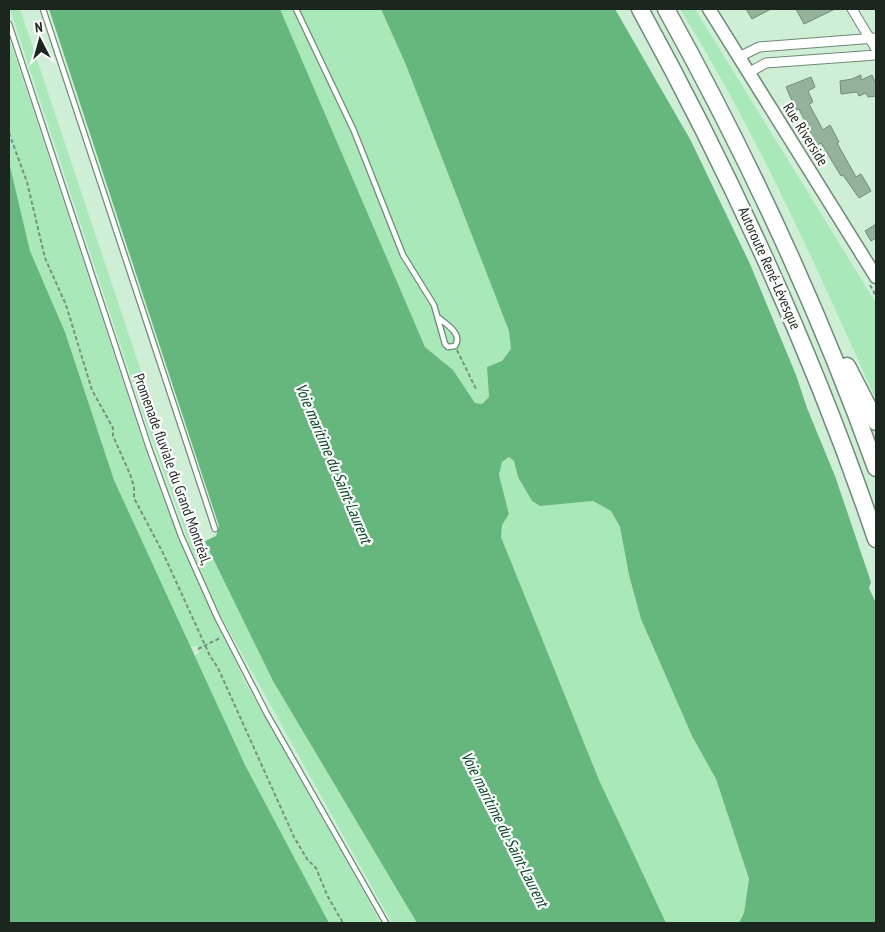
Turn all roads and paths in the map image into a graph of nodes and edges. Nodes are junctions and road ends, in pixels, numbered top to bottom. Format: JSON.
{"nodes":[{"id":1,"x":43,"y":9,"type":"edge"},
{"id":2,"x":296,"y":9,"type":"edge"},
{"id":3,"x":640,"y":9,"type":"edge"},
{"id":4,"x":666,"y":9,"type":"edge"},
{"id":5,"x":709,"y":9,"type":"edge"},
{"id":6,"x":852,"y":9,"type":"edge"},
{"id":7,"x":9,"y":24,"type":"edge"},
{"id":8,"x":873,"y":38,"type":"edge"},
{"id":9,"x":876,"y":49,"type":"edge"},
{"id":10,"x":876,"y":55,"type":"edge"},
{"id":11,"x":739,"y":57,"type":"junction"},
{"id":12,"x":748,"y":72,"type":"junction"},
{"id":13,"x":9,"y":133,"type":"edge"},
{"id":14,"x":796,"y":269,"type":"junction"},
{"id":15,"x":873,"y":279,"type":"edge"},
{"id":16,"x":876,"y":296,"type":"edge"},
{"id":17,"x":439,"y":318,"type":"junction"},
{"id":18,"x":455,"y":346,"type":"junction"},
{"id":19,"x":476,"y":389,"type":"dead end"},
{"id":20,"x":876,"y":422,"type":"edge"},
{"id":21,"x":876,"y":468,"type":"edge"},
{"id":22,"x":215,"y":529,"type":"dead end"},
{"id":23,"x":876,"y":539,"type":"edge"},
{"id":24,"x":226,"y":636,"type":"junction"},
{"id":25,"x":205,"y":645,"type":"junction"},
{"id":26,"x":198,"y":649,"type":"dead end"},
{"id":27,"x":343,"y":923,"type":"edge"},
{"id":28,"x":386,"y":923,"type":"edge"}],
"edges":[{"from":1,"to":22,"type":"lane"},
{"from":2,"to":17,"type":"lane"},
{"from":3,"to":23,"type":"highway","name":"Autoroute René-Lévesque"},
{"from":4,"to":14,"type":"highway","name":"Autoroute René-Lévesque"},
{"from":5,"to":11,"type":"street","name":"Rue Riverside"},
{"from":6,"to":8,"type":"street"},
{"from":7,"to":24,"type":"lane","name":"Promenade fluviale du Grand Montréal,"},
{"from":8,"to":9,"type":"street"},
{"from":8,"to":11,"type":"street"},
{"from":10,"to":12,"type":"street"},
{"from":11,"to":12,"type":"street","name":"Rue Riverside"},
{"from":12,"to":15,"type":"street","name":"Rue Riverside"},
{"from":13,"to":25,"type":"path"},
{"from":14,"to":20,"type":"highway"},
{"from":14,"to":21,"type":"highway","name":"Autoroute René-Lévesque"},
{"from":15,"to":16,"type":"path"},
{"from":17,"to":18,"type":"lane"},
{"from":17,"to":18,"type":"lane"},
{"from":18,"to":19,"type":"path"},
{"from":24,"to":25,"type":"path"},
{"from":24,"to":28,"type":"lane","name":"Promenade fluviale du Grand Montréal,"},
{"from":25,"to":26,"type":"path"},
{"from":25,"to":27,"type":"path"}]}
